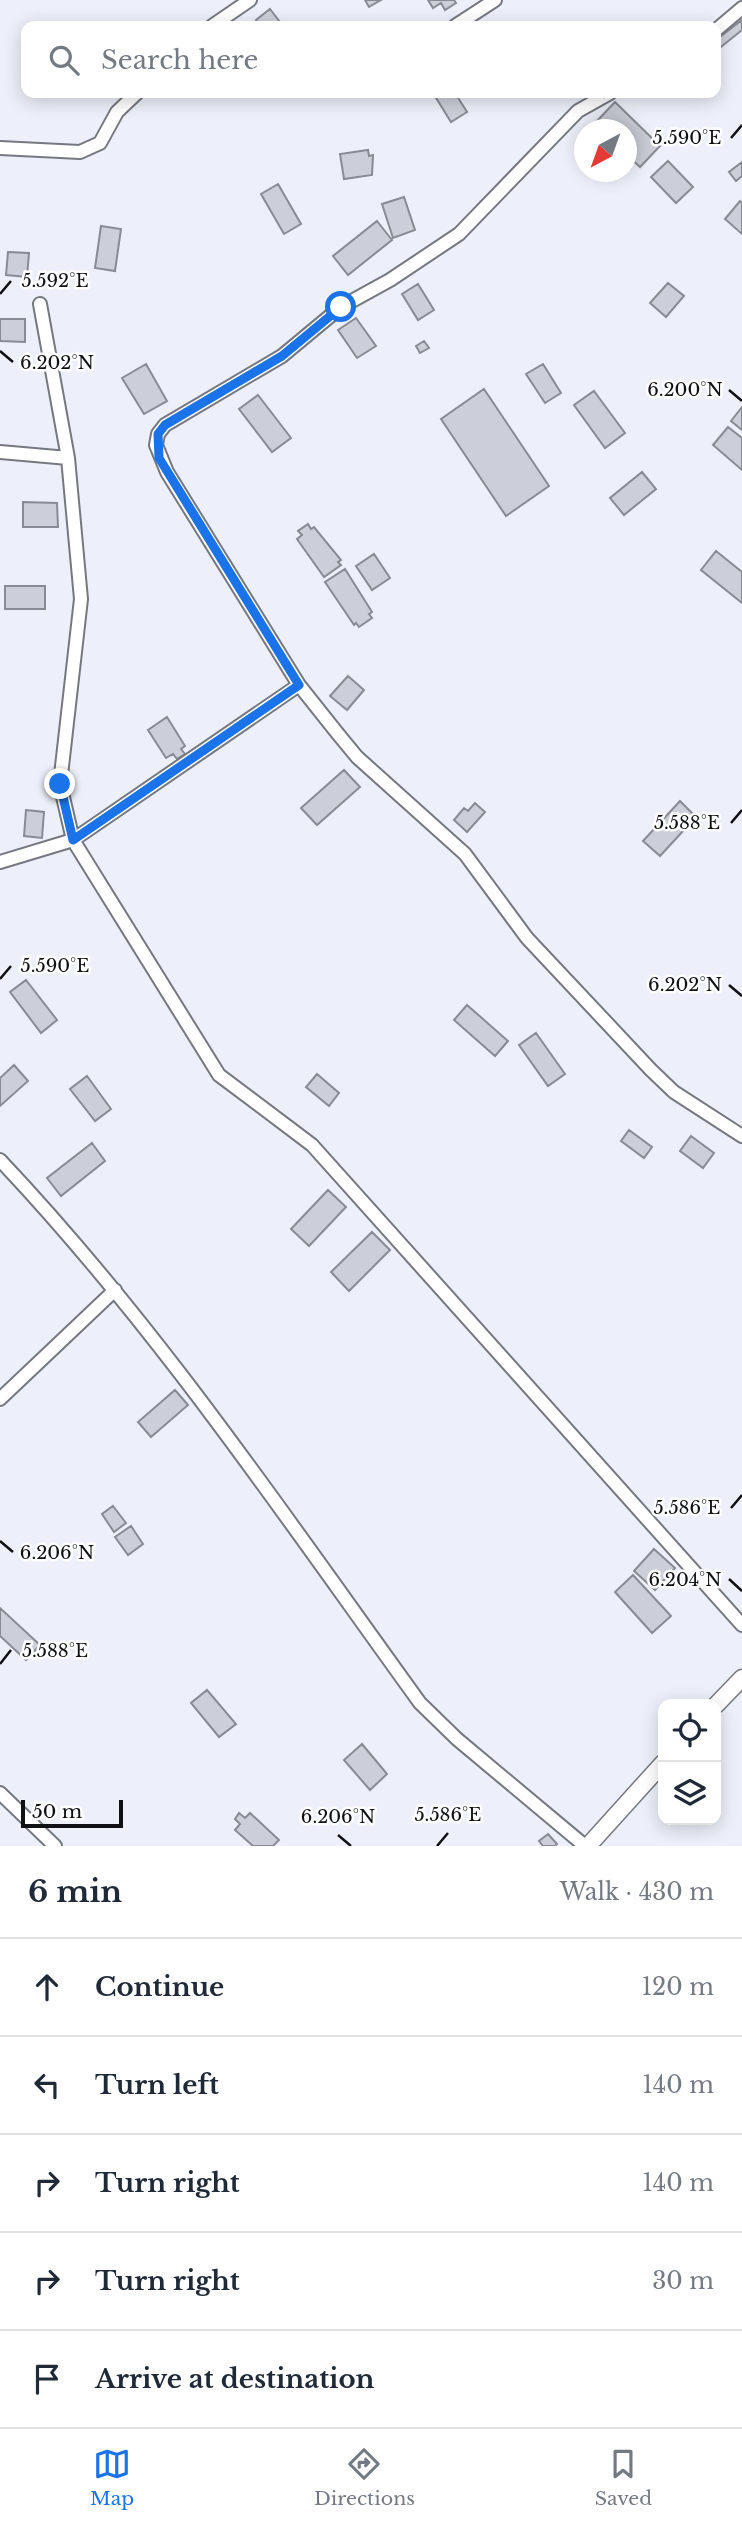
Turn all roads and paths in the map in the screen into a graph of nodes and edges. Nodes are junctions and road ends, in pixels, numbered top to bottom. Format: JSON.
{"nodes":[{"id":1,"x":250,"y":0,"type":"edge"},
{"id":2,"x":495,"y":0,"type":"edge"},
{"id":3,"x":742,"y":8,"type":"edge"},
{"id":4,"x":219,"y":21,"type":"edge"},
{"id":5,"x":463,"y":21,"type":"edge"},
{"id":6,"x":721,"y":26,"type":"edge"},
{"id":7,"x":132,"y":98,"type":"edge"},
{"id":8,"x":601,"y":98,"type":"edge"},
{"id":9,"x":0,"y":148,"type":"edge"},
{"id":10,"x":40,"y":304,"type":"dead end"},
{"id":11,"x":0,"y":452,"type":"edge"},
{"id":12,"x":68,"y":458,"type":"junction"},
{"id":13,"x":299,"y":685,"type":"junction"},
{"id":14,"x":73,"y":840,"type":"junction"},
{"id":15,"x":0,"y":862,"type":"edge"},
{"id":16,"x":742,"y":1136,"type":"edge"},
{"id":17,"x":0,"y":1160,"type":"edge"},
{"id":18,"x":115,"y":1290,"type":"junction"},
{"id":19,"x":0,"y":1399,"type":"edge"},
{"id":20,"x":742,"y":1625,"type":"edge"},
{"id":21,"x":742,"y":1678,"type":"edge"},
{"id":22,"x":721,"y":1700,"type":"edge"},
{"id":23,"x":658,"y":1768,"type":"edge"},
{"id":24,"x":0,"y":1793,"type":"edge"},
{"id":25,"x":55,"y":1846,"type":"edge"},
{"id":26,"x":586,"y":1846,"type":"edge"}],
"edges":[{"from":1,"to":4,"type":"street"},
{"from":2,"to":5,"type":"street"},
{"from":3,"to":6,"type":"street"},
{"from":7,"to":9,"type":"street"},
{"from":8,"to":13,"type":"street"},
{"from":10,"to":12,"type":"street"},
{"from":11,"to":12,"type":"street"},
{"from":12,"to":14,"type":"street"},
{"from":13,"to":14,"type":"street"},
{"from":13,"to":16,"type":"street"},
{"from":14,"to":15,"type":"street"},
{"from":14,"to":20,"type":"street"},
{"from":17,"to":18,"type":"street"},
{"from":18,"to":19,"type":"street"},
{"from":18,"to":26,"type":"street"},
{"from":21,"to":22,"type":"street"},
{"from":23,"to":26,"type":"street"},
{"from":24,"to":25,"type":"street"}]}
